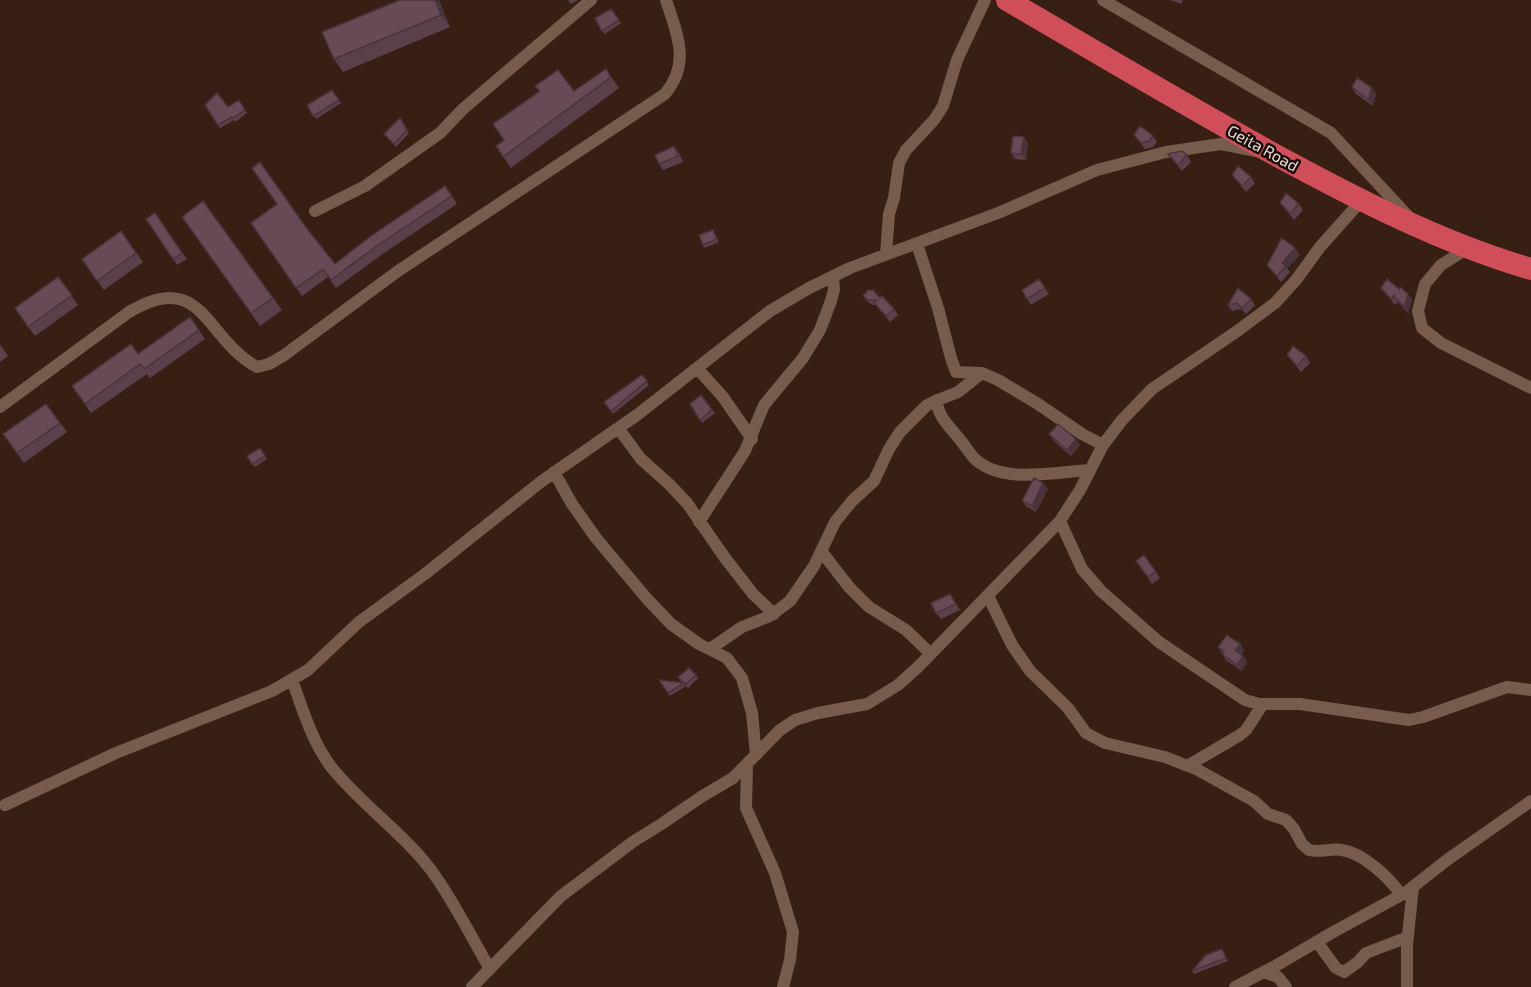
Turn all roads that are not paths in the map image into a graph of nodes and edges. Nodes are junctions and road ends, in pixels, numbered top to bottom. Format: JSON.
{"nodes":[{"id":1,"x":591,"y":0,"type":"edge"},
{"id":2,"x":666,"y":0,"type":"edge"},
{"id":3,"x":985,"y":0,"type":"edge"},
{"id":4,"x":1007,"y":0,"type":"edge"},
{"id":5,"x":1103,"y":0,"type":"edge"},
{"id":6,"x":1278,"y":156,"type":"junction"},
{"id":7,"x":1361,"y":201,"type":"junction"},
{"id":8,"x":315,"y":211,"type":"dead end"},
{"id":9,"x":1419,"y":229,"type":"junction"},
{"id":10,"x":917,"y":244,"type":"junction"},
{"id":11,"x":1468,"y":248,"type":"junction"},
{"id":12,"x":886,"y":254,"type":"junction"},
{"id":13,"x":1531,"y":269,"type":"edge"},
{"id":14,"x":833,"y":276,"type":"junction"},
{"id":15,"x":697,"y":368,"type":"junction"},
{"id":16,"x":982,"y":374,"type":"junction"},
{"id":17,"x":1531,"y":388,"type":"edge"},
{"id":18,"x":937,"y":400,"type":"junction"},
{"id":19,"x":0,"y":407,"type":"edge"},
{"id":20,"x":618,"y":428,"type":"junction"},
{"id":21,"x":752,"y":438,"type":"junction"},
{"id":22,"x":1103,"y":445,"type":"junction"},
{"id":23,"x":1090,"y":470,"type":"junction"},
{"id":24,"x":554,"y":472,"type":"junction"},
{"id":25,"x":1060,"y":521,"type":"junction"},
{"id":26,"x":699,"y":522,"type":"junction"},
{"id":27,"x":821,"y":551,"type":"junction"},
{"id":28,"x":988,"y":596,"type":"junction"},
{"id":29,"x":774,"y":614,"type":"junction"},
{"id":30,"x":710,"y":650,"type":"junction"},
{"id":31,"x":931,"y":654,"type":"junction"},
{"id":32,"x":292,"y":680,"type":"junction"},
{"id":33,"x":1531,"y":690,"type":"edge"},
{"id":34,"x":1263,"y":704,"type":"junction"},
{"id":35,"x":751,"y":760,"type":"junction"},
{"id":36,"x":1189,"y":765,"type":"junction"},
{"id":37,"x":1531,"y":801,"type":"edge"},
{"id":38,"x":5,"y":805,"type":"dead end"},
{"id":39,"x":1413,"y":887,"type":"junction"},
{"id":40,"x":1401,"y":895,"type":"junction"},
{"id":41,"x":1408,"y":937,"type":"junction"},
{"id":42,"x":1317,"y":942,"type":"junction"},
{"id":43,"x":490,"y":969,"type":"junction"},
{"id":44,"x":1264,"y":972,"type":"junction"},
{"id":45,"x":472,"y":987,"type":"edge"},
{"id":46,"x":783,"y":987,"type":"edge"},
{"id":47,"x":1235,"y":987,"type":"edge"},
{"id":48,"x":1286,"y":987,"type":"edge"},
{"id":49,"x":1407,"y":987,"type":"edge"}],
"edges":[{"from":1,"to":8,"type":"street"},
{"from":2,"to":19,"type":"street"},
{"from":3,"to":12,"type":"street"},
{"from":4,"to":6,"type":"highway","name":"Geita Road"},
{"from":5,"to":9,"type":"street"},
{"from":6,"to":7,"type":"highway","name":"Geita Road"},
{"from":6,"to":10,"type":"street"},
{"from":7,"to":9,"type":"highway","name":"Geita Road"},
{"from":7,"to":22,"type":"street"},
{"from":9,"to":11,"type":"highway","name":"Geita Road"},
{"from":10,"to":12,"type":"street"},
{"from":10,"to":16,"type":"street"},
{"from":11,"to":13,"type":"highway","name":"Geita Road"},
{"from":11,"to":17,"type":"street"},
{"from":12,"to":14,"type":"street"},
{"from":14,"to":15,"type":"street"},
{"from":14,"to":21,"type":"street"},
{"from":15,"to":20,"type":"street"},
{"from":15,"to":21,"type":"street"},
{"from":16,"to":18,"type":"street"},
{"from":16,"to":22,"type":"street"},
{"from":18,"to":23,"type":"street"},
{"from":18,"to":27,"type":"street"},
{"from":20,"to":24,"type":"street"},
{"from":20,"to":26,"type":"street"},
{"from":21,"to":26,"type":"street"},
{"from":22,"to":23,"type":"street"},
{"from":23,"to":25,"type":"street"},
{"from":24,"to":30,"type":"street"},
{"from":24,"to":32,"type":"street"},
{"from":25,"to":28,"type":"street"},
{"from":25,"to":34,"type":"street"},
{"from":26,"to":29,"type":"street"},
{"from":27,"to":29,"type":"street"},
{"from":27,"to":31,"type":"street"},
{"from":28,"to":31,"type":"street"},
{"from":28,"to":36,"type":"street"},
{"from":29,"to":30,"type":"street"},
{"from":30,"to":35,"type":"street"},
{"from":31,"to":35,"type":"street"},
{"from":32,"to":38,"type":"street"},
{"from":32,"to":43,"type":"street"},
{"from":33,"to":34,"type":"street"},
{"from":34,"to":36,"type":"street"},
{"from":35,"to":43,"type":"street"},
{"from":35,"to":46,"type":"street"},
{"from":36,"to":40,"type":"street"},
{"from":37,"to":39,"type":"street"},
{"from":39,"to":40,"type":"street"},
{"from":39,"to":41,"type":"street"},
{"from":40,"to":42,"type":"street"},
{"from":41,"to":42,"type":"street"},
{"from":41,"to":49,"type":"street"},
{"from":42,"to":44,"type":"street"},
{"from":43,"to":45,"type":"street"},
{"from":44,"to":47,"type":"street"},
{"from":44,"to":48,"type":"street"}]}
